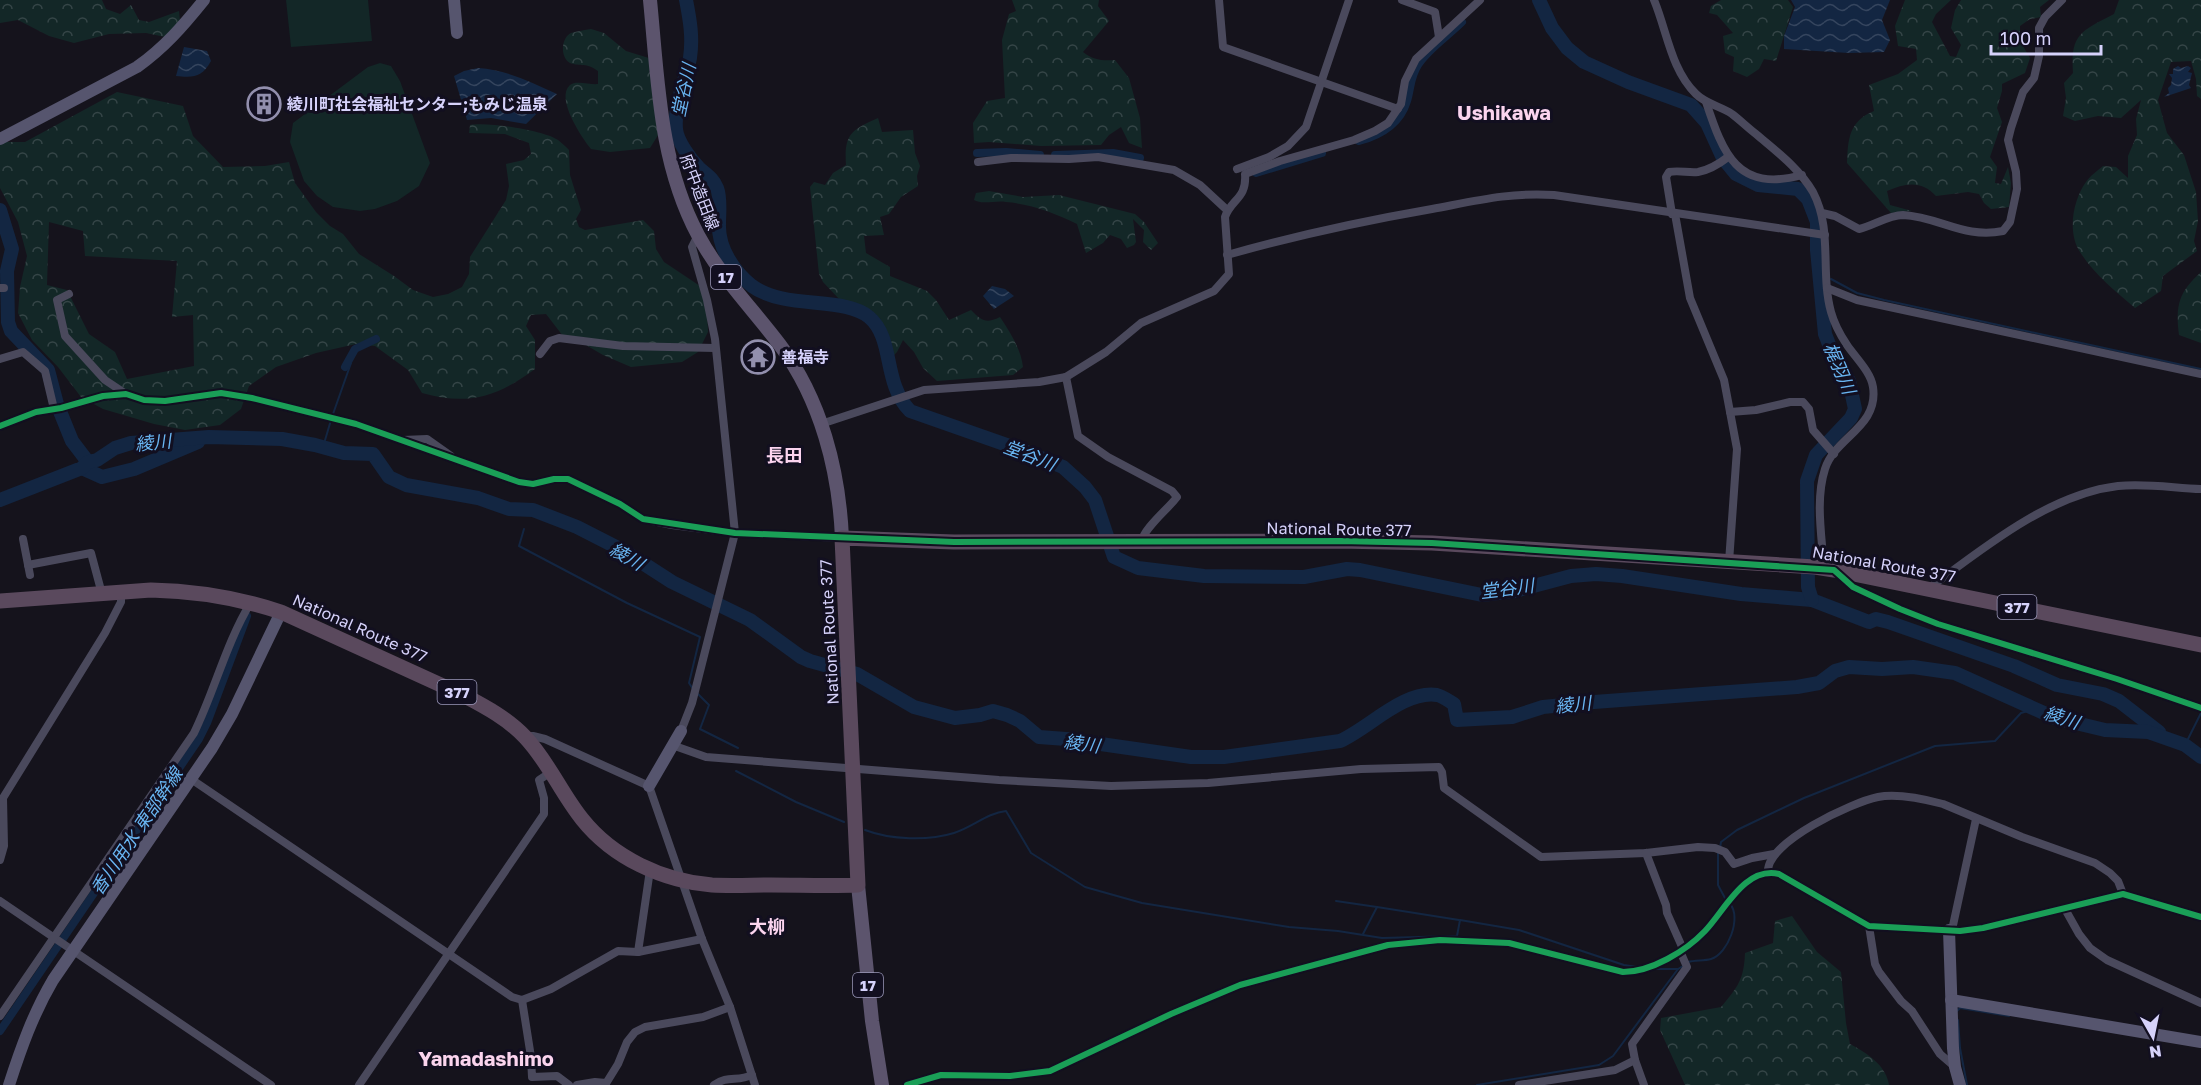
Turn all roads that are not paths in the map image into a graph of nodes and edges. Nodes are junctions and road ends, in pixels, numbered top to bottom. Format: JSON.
{"nodes":[{"id":1,"x":204,"y":0,"type":"edge"},
{"id":2,"x":454,"y":0,"type":"edge"},
{"id":3,"x":1219,"y":0,"type":"edge"},
{"id":4,"x":1349,"y":0,"type":"edge"},
{"id":5,"x":1402,"y":0,"type":"edge"},
{"id":6,"x":1480,"y":0,"type":"edge"},
{"id":7,"x":1654,"y":0,"type":"edge"},
{"id":8,"x":2062,"y":0,"type":"edge"},
{"id":9,"x":647,"y":1,"type":"edge"},
{"id":10,"x":457,"y":33,"type":"dead end"},
{"id":11,"x":1439,"y":37,"type":"junction"},
{"id":12,"x":1322,"y":81,"type":"junction"},
{"id":13,"x":1706,"y":102,"type":"junction"},
{"id":14,"x":1398,"y":109,"type":"junction"},
{"id":15,"x":0,"y":139,"type":"edge"},
{"id":16,"x":1728,"y":158,"type":"junction"},
{"id":17,"x":978,"y":162,"type":"dead end"},
{"id":18,"x":1237,"y":169,"type":"dead end"},
{"id":19,"x":1802,"y":175,"type":"junction"},
{"id":20,"x":1227,"y":210,"type":"junction"},
{"id":21,"x":1821,"y":213,"type":"junction"},
{"id":22,"x":1673,"y":214,"type":"junction"},
{"id":23,"x":698,"y":235,"type":"junction"},
{"id":24,"x":1823,"y":235,"type":"junction"},
{"id":25,"x":1227,"y":255,"type":"junction"},
{"id":26,"x":1827,"y":288,"type":"junction"},
{"id":27,"x":69,"y":294,"type":"dead end"},
{"id":28,"x":715,"y":348,"type":"junction"},
{"id":29,"x":540,"y":354,"type":"dead end"},
{"id":30,"x":0,"y":359,"type":"edge"},
{"id":31,"x":2201,"y":374,"type":"edge"},
{"id":32,"x":1066,"y":377,"type":"junction"},
{"id":33,"x":126,"y":394,"type":"junction"},
{"id":34,"x":57,"y":408,"type":"junction"},
{"id":35,"x":1730,"y":412,"type":"junction"},
{"id":36,"x":821,"y":424,"type":"junction"},
{"id":37,"x":0,"y":426,"type":"edge"},
{"id":38,"x":1832,"y":453,"type":"junction"},
{"id":39,"x":2201,"y":489,"type":"edge"},
{"id":40,"x":735,"y":533,"type":"junction"},
{"id":41,"x":843,"y":538,"type":"junction"},
{"id":42,"x":22,"y":540,"type":"dead end"},
{"id":43,"x":1142,"y":541,"type":"junction"},
{"id":44,"x":1729,"y":562,"type":"junction"},
{"id":45,"x":28,"y":565,"type":"junction"},
{"id":46,"x":1819,"y":568,"type":"junction"},
{"id":47,"x":30,"y":575,"type":"dead end"},
{"id":48,"x":1928,"y":590,"type":"junction"},
{"id":49,"x":121,"y":592,"type":"junction"},
{"id":50,"x":102,"y":594,"type":"junction"},
{"id":51,"x":0,"y":601,"type":"edge"},
{"id":52,"x":251,"y":602,"type":"junction"},
{"id":53,"x":281,"y":612,"type":"junction"},
{"id":54,"x":2201,"y":645,"type":"edge"},
{"id":55,"x":2201,"y":708,"type":"edge"},
{"id":56,"x":681,"y":731,"type":"joint"},
{"id":57,"x":524,"y":736,"type":"junction"},
{"id":58,"x":672,"y":745,"type":"junction"},
{"id":59,"x":853,"y":765,"type":"junction"},
{"id":60,"x":551,"y":772,"type":"junction"},
{"id":61,"x":191,"y":779,"type":"junction"},
{"id":62,"x":649,"y":786,"type":"junction"},
{"id":63,"x":1,"y":799,"type":"edge"},
{"id":64,"x":1976,"y":819,"type":"junction"},
{"id":65,"x":1646,"y":853,"type":"junction"},
{"id":66,"x":1774,"y":854,"type":"junction"},
{"id":67,"x":0,"y":860,"type":"edge"},
{"id":68,"x":650,"y":870,"type":"junction"},
{"id":69,"x":1768,"y":872,"type":"junction"},
{"id":70,"x":681,"y":880,"type":"junction"},
{"id":71,"x":858,"y":885,"type":"junction"},
{"id":72,"x":2123,"y":894,"type":"junction"},
{"id":73,"x":0,"y":901,"type":"edge"},
{"id":74,"x":2065,"y":909,"type":"junction"},
{"id":75,"x":2201,"y":917,"type":"edge"},
{"id":76,"x":1869,"y":926,"type":"junction"},
{"id":77,"x":1950,"y":930,"type":"junction"},
{"id":78,"x":56,"y":939,"type":"junction"},
{"id":79,"x":702,"y":939,"type":"junction"},
{"id":80,"x":69,"y":948,"type":"junction"},
{"id":81,"x":638,"y":952,"type":"junction"},
{"id":82,"x":448,"y":954,"type":"junction"},
{"id":83,"x":1683,"y":956,"type":"junction"},
{"id":84,"x":522,"y":1000,"type":"junction"},
{"id":85,"x":1951,"y":1000,"type":"junction"},
{"id":86,"x":2201,"y":1004,"type":"edge"},
{"id":87,"x":730,"y":1007,"type":"junction"},
{"id":88,"x":0,"y":1017,"type":"edge"},
{"id":89,"x":2201,"y":1042,"type":"edge"},
{"id":90,"x":1635,"y":1060,"type":"junction"},
{"id":91,"x":1955,"y":1067,"type":"junction"},
{"id":92,"x":752,"y":1075,"type":"junction"},
{"id":93,"x":958,"y":1076,"type":"junction"},
{"id":94,"x":0,"y":1082,"type":"edge"},
{"id":95,"x":605,"y":1084,"type":"edge"},
{"id":96,"x":9,"y":1085,"type":"edge"},
{"id":97,"x":271,"y":1085,"type":"edge"},
{"id":98,"x":359,"y":1085,"type":"edge"},
{"id":99,"x":569,"y":1085,"type":"edge"},
{"id":100,"x":578,"y":1085,"type":"edge"},
{"id":101,"x":714,"y":1085,"type":"edge"},
{"id":102,"x":755,"y":1085,"type":"edge"},
{"id":103,"x":882,"y":1085,"type":"edge"},
{"id":104,"x":907,"y":1085,"type":"edge"},
{"id":105,"x":965,"y":1085,"type":"edge"},
{"id":106,"x":1519,"y":1085,"type":"edge"},
{"id":107,"x":1644,"y":1085,"type":"edge"},
{"id":108,"x":1960,"y":1085,"type":"edge"}],
"edges":[{"from":1,"to":15,"type":"street"},
{"from":2,"to":10,"type":"street"},
{"from":3,"to":12,"type":"street"},
{"from":4,"to":12,"type":"street"},
{"from":5,"to":11,"type":"street"},
{"from":6,"to":11,"type":"street"},
{"from":7,"to":13,"type":"street"},
{"from":8,"to":21,"type":"street"},
{"from":9,"to":23,"type":"main road","name":"府中造田線","number":"17"},
{"from":11,"to":14,"type":"street"},
{"from":12,"to":14,"type":"street"},
{"from":12,"to":18,"type":"street"},
{"from":13,"to":16,"type":"street"},
{"from":13,"to":19,"type":"street"},
{"from":14,"to":20,"type":"street"},
{"from":16,"to":19,"type":"street"},
{"from":16,"to":22,"type":"street"},
{"from":17,"to":20,"type":"street"},
{"from":19,"to":21,"type":"street"},
{"from":20,"to":25,"type":"street"},
{"from":21,"to":24,"type":"street"},
{"from":22,"to":24,"type":"street"},
{"from":22,"to":25,"type":"street"},
{"from":22,"to":35,"type":"street"},
{"from":23,"to":28,"type":"street"},
{"from":23,"to":36,"type":"main road","name":"府中造田線","number":"17"},
{"from":24,"to":26,"type":"street"},
{"from":25,"to":32,"type":"street"},
{"from":26,"to":31,"type":"street"},
{"from":26,"to":38,"type":"street"},
{"from":27,"to":33,"type":"street"},
{"from":28,"to":29,"type":"street"},
{"from":28,"to":40,"type":"street"},
{"from":30,"to":34,"type":"street"},
{"from":32,"to":36,"type":"street"},
{"from":32,"to":43,"type":"street"},
{"from":33,"to":34,"type":"street"},
{"from":33,"to":40,"type":"street"},
{"from":34,"to":37,"type":"street"},
{"from":35,"to":38,"type":"street"},
{"from":35,"to":44,"type":"street"},
{"from":36,"to":41,"type":"main road","name":"府中造田線","number":"17"},
{"from":38,"to":46,"type":"street"},
{"from":39,"to":48,"type":"street"},
{"from":40,"to":41,"type":"street"},
{"from":40,"to":56,"type":"street"},
{"from":41,"to":43,"type":"highway","name":"National Route 377","number":"377"},
{"from":41,"to":59,"type":"highway","name":"National Route 377"},
{"from":42,"to":45,"type":"street"},
{"from":43,"to":44,"type":"highway","name":"National Route 377","number":"377"},
{"from":44,"to":46,"type":"highway","name":"National Route 377","number":"377"},
{"from":45,"to":47,"type":"street"},
{"from":45,"to":50,"type":"street"},
{"from":46,"to":48,"type":"highway","name":"National Route 377","number":"377"},
{"from":46,"to":55,"type":"street"},
{"from":48,"to":54,"type":"highway","name":"National Route 377","number":"377"},
{"from":49,"to":50,"type":"highway","name":"National Route 377","number":"377"},
{"from":49,"to":52,"type":"highway","name":"National Route 377","number":"377"},
{"from":49,"to":63,"type":"street"},
{"from":50,"to":51,"type":"highway","name":"National Route 377","number":"377"},
{"from":52,"to":53,"type":"highway","name":"National Route 377","number":"377"},
{"from":52,"to":78,"type":"street"},
{"from":53,"to":57,"type":"highway","name":"National Route 377","number":"377"},
{"from":53,"to":61,"type":"street"},
{"from":56,"to":58,"type":"street"},
{"from":57,"to":60,"type":"highway","name":"National Route 377","number":"377"},
{"from":57,"to":62,"type":"street"},
{"from":58,"to":59,"type":"street"},
{"from":58,"to":62,"type":"street"},
{"from":59,"to":65,"type":"street"},
{"from":59,"to":71,"type":"highway","name":"National Route 377"},
{"from":60,"to":68,"type":"highway","name":"National Route 377","number":"377"},
{"from":60,"to":82,"type":"street"},
{"from":61,"to":80,"type":"street"},
{"from":61,"to":82,"type":"street"},
{"from":62,"to":70,"type":"street"},
{"from":63,"to":67,"type":"street"},
{"from":64,"to":66,"type":"street"},
{"from":64,"to":72,"type":"street"},
{"from":64,"to":77,"type":"street"},
{"from":65,"to":66,"type":"street"},
{"from":65,"to":83,"type":"street"},
{"from":66,"to":69,"type":"street"},
{"from":68,"to":70,"type":"highway","name":"National Route 377","number":"377"},
{"from":68,"to":81,"type":"street"},
{"from":69,"to":76,"type":"street"},
{"from":69,"to":83,"type":"street"},
{"from":70,"to":71,"type":"highway","name":"National Route 377","number":"377"},
{"from":70,"to":79,"type":"street"},
{"from":71,"to":103,"type":"main road","number":"17"},
{"from":72,"to":74,"type":"street"},
{"from":72,"to":75,"type":"street"},
{"from":73,"to":78,"type":"street"},
{"from":74,"to":77,"type":"street"},
{"from":74,"to":86,"type":"street"},
{"from":76,"to":77,"type":"street"},
{"from":76,"to":91,"type":"street"},
{"from":77,"to":85,"type":"street"},
{"from":78,"to":80,"type":"street"},
{"from":78,"to":88,"type":"street"},
{"from":79,"to":81,"type":"street"},
{"from":79,"to":87,"type":"street"},
{"from":80,"to":96,"type":"street"},
{"from":80,"to":97,"type":"street"},
{"from":81,"to":84,"type":"street"},
{"from":82,"to":84,"type":"street"},
{"from":82,"to":98,"type":"street"},
{"from":83,"to":90,"type":"street"},
{"from":83,"to":93,"type":"street"},
{"from":84,"to":99,"type":"street"},
{"from":85,"to":89,"type":"street"},
{"from":85,"to":91,"type":"street"},
{"from":87,"to":92,"type":"street"},
{"from":87,"to":95,"type":"street"},
{"from":90,"to":106,"type":"street"},
{"from":90,"to":107,"type":"street"},
{"from":91,"to":108,"type":"street"},
{"from":92,"to":101,"type":"street"},
{"from":92,"to":102,"type":"street"},
{"from":93,"to":104,"type":"street"},
{"from":93,"to":105,"type":"street"},
{"from":94,"to":96,"type":"street"},
{"from":95,"to":100,"type":"street"}]}
